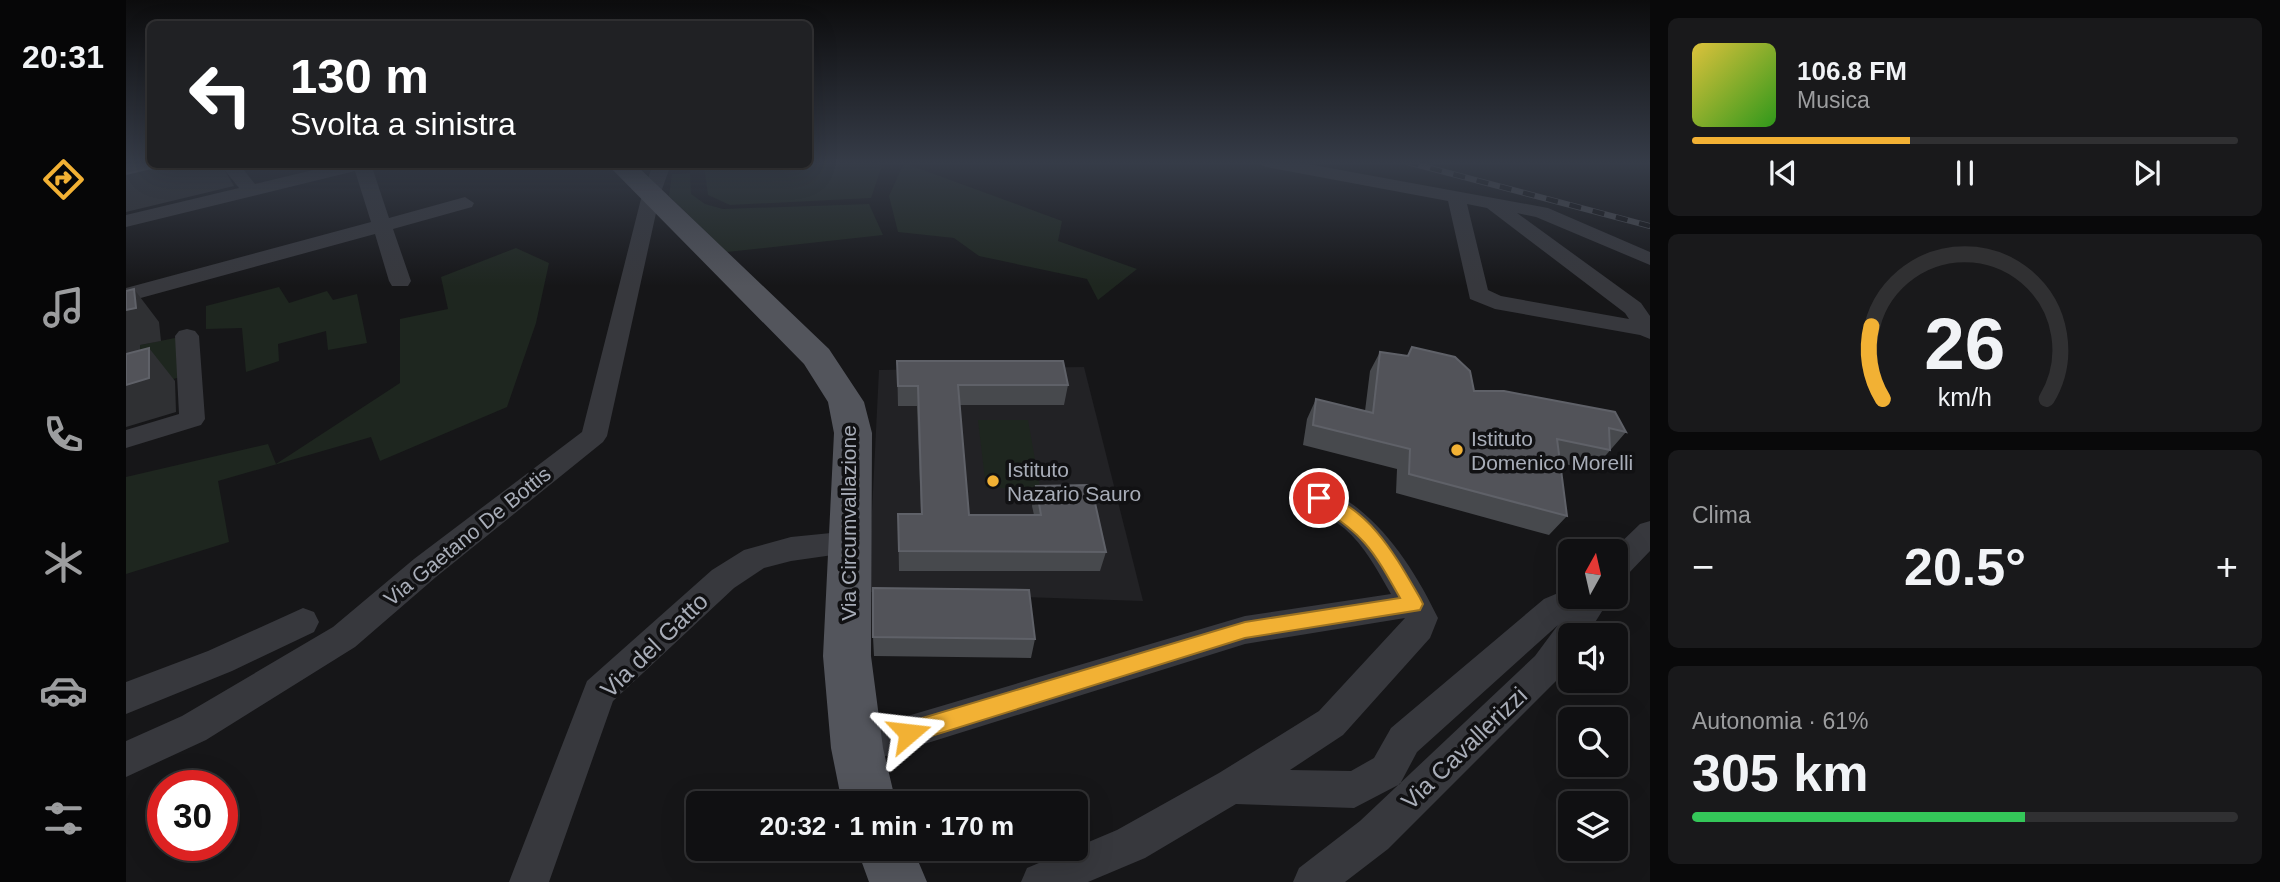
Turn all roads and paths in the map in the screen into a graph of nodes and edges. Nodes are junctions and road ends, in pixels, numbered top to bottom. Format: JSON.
{"nodes":[{"id":1,"x":200,"y":203,"type":"edge"},
{"id":2,"x":375,"y":203,"type":"edge"},
{"id":3,"x":465,"y":203,"type":"dead end"},
{"id":4,"x":650,"y":203,"type":"edge"},
{"id":5,"x":677,"y":203,"type":"edge"},
{"id":6,"x":1458,"y":203,"type":"edge"},
{"id":7,"x":1491,"y":203,"type":"edge"},
{"id":8,"x":1498,"y":203,"type":"edge"},
{"id":9,"x":126,"y":221,"type":"edge"},
{"id":10,"x":382,"y":226,"type":"junction"},
{"id":11,"x":1650,"y":259,"type":"edge"},
{"id":12,"x":400,"y":281,"type":"dead end"},
{"id":13,"x":126,"y":295,"type":"edge"},
{"id":14,"x":1648,"y":330,"type":"edge"},
{"id":15,"x":187,"y":336,"type":"dead end"},
{"id":16,"x":126,"y":439,"type":"edge"},
{"id":17,"x":1319,"y":498,"type":"dead end"},
{"id":18,"x":1650,"y":532,"type":"edge"},
{"id":19,"x":851,"y":543,"type":"junction"},
{"id":20,"x":1628,"y":554,"type":"edge"},
{"id":21,"x":1413,"y":604,"type":"junction"},
{"id":22,"x":1558,"y":607,"type":"edge"},
{"id":23,"x":1587,"y":609,"type":"edge"},
{"id":24,"x":303,"y":622,"type":"dead end"},
{"id":25,"x":126,"y":698,"type":"edge"},
{"id":26,"x":857,"y":748,"type":"junction"},
{"id":27,"x":126,"y":759,"type":"edge"},
{"id":28,"x":1233,"y":786,"type":"junction"},
{"id":29,"x":864,"y":791,"type":"edge"},
{"id":30,"x":890,"y":861,"type":"edge"},
{"id":31,"x":529,"y":882,"type":"edge"},
{"id":32,"x":898,"y":882,"type":"edge"},
{"id":33,"x":1041,"y":882,"type":"edge"},
{"id":34,"x":1313,"y":882,"type":"edge"}],
"edges":[{"from":1,"to":9,"type":"street"},
{"from":2,"to":10,"type":"street"},
{"from":3,"to":10,"type":"street"},
{"from":4,"to":27,"type":"street","name":"Via Gaetano De Bottis"},
{"from":5,"to":19,"type":"main road","name":"Via Circumvallazione"},
{"from":6,"to":14,"type":"street"},
{"from":7,"to":14,"type":"street"},
{"from":8,"to":11,"type":"street"},
{"from":10,"to":12,"type":"street"},
{"from":10,"to":13,"type":"street"},
{"from":15,"to":16,"type":"street"},
{"from":17,"to":21,"type":"street"},
{"from":18,"to":20,"type":"street"},
{"from":19,"to":26,"type":"main road","name":"Via Circumvallazione"},
{"from":19,"to":31,"type":"street","name":"Via del Gatto"},
{"from":21,"to":26,"type":"street"},
{"from":21,"to":28,"type":"street"},
{"from":22,"to":28,"type":"street"},
{"from":23,"to":34,"type":"street","name":"Via Cavallerizzi"},
{"from":24,"to":25,"type":"street"},
{"from":26,"to":29,"type":"main road","name":"Via Circumvallazione"},
{"from":28,"to":33,"type":"street"},
{"from":30,"to":32,"type":"main road"}]}
